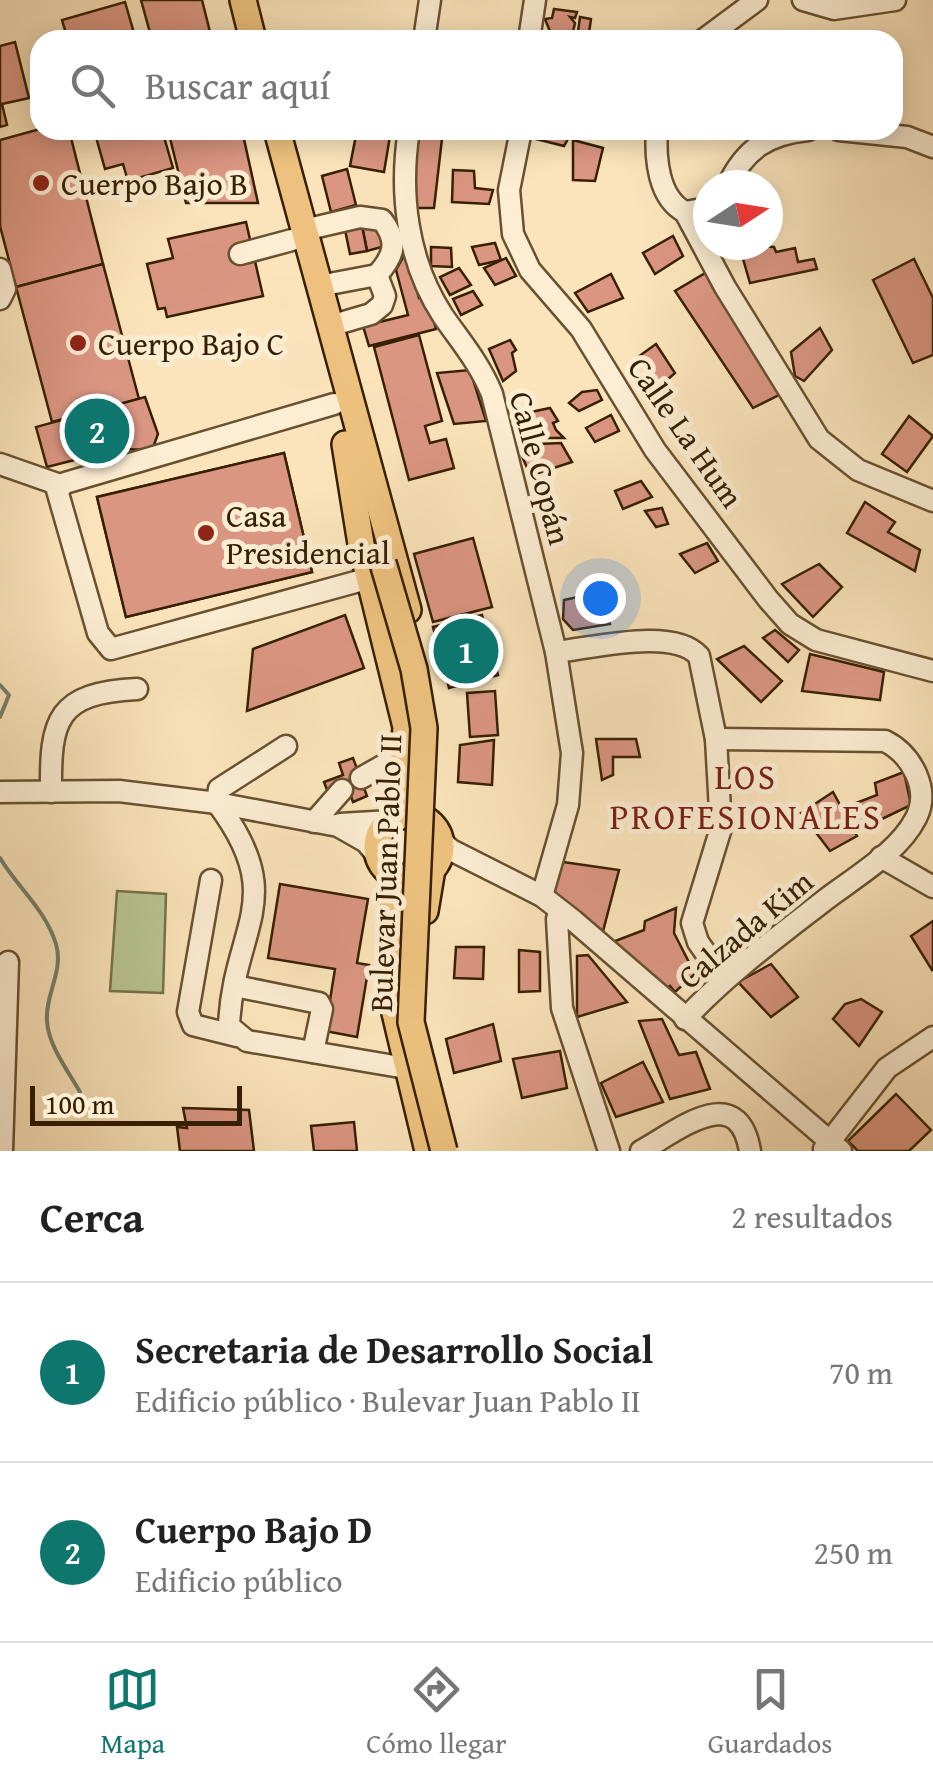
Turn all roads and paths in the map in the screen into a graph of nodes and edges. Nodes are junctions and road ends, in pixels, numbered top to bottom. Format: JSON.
{"nodes":[{"id":1,"x":228,"y":0,"type":"edge"},
{"id":2,"x":242,"y":0,"type":"edge"},
{"id":3,"x":430,"y":0,"type":"edge"},
{"id":4,"x":535,"y":0,"type":"edge"},
{"id":5,"x":758,"y":0,"type":"edge"},
{"id":6,"x":802,"y":0,"type":"edge"},
{"id":7,"x":895,"y":0,"type":"edge"},
{"id":8,"x":236,"y":30,"type":"edge"},
{"id":9,"x":250,"y":30,"type":"edge"},
{"id":10,"x":426,"y":30,"type":"edge"},
{"id":11,"x":530,"y":30,"type":"edge"},
{"id":12,"x":717,"y":30,"type":"edge"},
{"id":13,"x":903,"y":137,"type":"edge"},
{"id":14,"x":265,"y":140,"type":"edge"},
{"id":15,"x":279,"y":140,"type":"edge"},
{"id":16,"x":409,"y":140,"type":"edge"},
{"id":17,"x":519,"y":140,"type":"edge"},
{"id":18,"x":656,"y":140,"type":"edge"},
{"id":19,"x":770,"y":140,"type":"edge"},
{"id":20,"x":933,"y":147,"type":"edge"},
{"id":21,"x":737,"y":170,"type":"edge"},
{"id":22,"x":693,"y":211,"type":"edge"},
{"id":23,"x":685,"y":212,"type":"junction"},
{"id":24,"x":298,"y":235,"type":"junction"},
{"id":25,"x":240,"y":254,"type":"dead end"},
{"id":26,"x":0,"y":269,"type":"edge"},
{"id":27,"x":377,"y":275,"type":"junction"},
{"id":28,"x":319,"y":286,"type":"junction"},
{"id":29,"x":0,"y":299,"type":"edge"},
{"id":30,"x":330,"y":326,"type":"junction"},
{"id":31,"x":334,"y":404,"type":"junction"},
{"id":32,"x":357,"y":461,"type":"junction"},
{"id":33,"x":0,"y":464,"type":"edge"},
{"id":34,"x":60,"y":485,"type":"junction"},
{"id":35,"x":933,"y":501,"type":"edge"},
{"id":36,"x":376,"y":560,"type":"junction"},
{"id":37,"x":556,"y":652,"type":"junction"},
{"id":38,"x":933,"y":671,"type":"edge"},
{"id":39,"x":136,"y":689,"type":"dead end"},
{"id":40,"x":716,"y":739,"type":"junction"},
{"id":41,"x":286,"y":746,"type":"dead end"},
{"id":42,"x":408,"y":752,"type":"junction"},
{"id":43,"x":360,"y":778,"type":"dead end"},
{"id":44,"x":342,"y":790,"type":"dead end"},
{"id":45,"x":0,"y":792,"type":"edge"},
{"id":46,"x":43,"y":792,"type":"junction"},
{"id":47,"x":218,"y":803,"type":"junction"},
{"id":48,"x":396,"y":818,"type":"junction"},
{"id":49,"x":318,"y":822,"type":"junction"},
{"id":50,"x":435,"y":848,"type":"junction"},
{"id":51,"x":881,"y":856,"type":"junction"},
{"id":52,"x":387,"y":866,"type":"junction"},
{"id":53,"x":212,"y":880,"type":"dead end"},
{"id":54,"x":933,"y":887,"type":"edge"},
{"id":55,"x":542,"y":896,"type":"junction"},
{"id":56,"x":557,"y":919,"type":"junction"},
{"id":57,"x":610,"y":956,"type":"junction"},
{"id":58,"x":8,"y":962,"type":"dead end"},
{"id":59,"x":723,"y":978,"type":"junction"},
{"id":60,"x":234,"y":986,"type":"junction"},
{"id":61,"x":684,"y":1019,"type":"junction"},
{"id":62,"x":237,"y":1036,"type":"junction"},
{"id":63,"x":933,"y":1037,"type":"edge"},
{"id":64,"x":313,"y":1052,"type":"junction"},
{"id":65,"x":406,"y":1068,"type":"junction"},
{"id":66,"x":831,"y":1148,"type":"edge"},
{"id":67,"x":2,"y":1151,"type":"edge"},
{"id":68,"x":428,"y":1151,"type":"edge"},
{"id":69,"x":444,"y":1151,"type":"edge"},
{"id":70,"x":452,"y":1151,"type":"edge"},
{"id":71,"x":609,"y":1151,"type":"edge"},
{"id":72,"x":641,"y":1151,"type":"edge"},
{"id":73,"x":750,"y":1151,"type":"edge"}],
"edges":[{"from":1,"to":8,"type":"main road"},
{"from":2,"to":9,"type":"main road"},
{"from":3,"to":10,"type":"street"},
{"from":4,"to":11,"type":"street"},
{"from":5,"to":12,"type":"street"},
{"from":6,"to":7,"type":"street"},
{"from":13,"to":20,"type":"street"},
{"from":14,"to":24,"type":"main road","name":"Bulevar Juan Pablo II"},
{"from":15,"to":24,"type":"main road","name":"Bulevar Juan Pablo II"},
{"from":16,"to":37,"type":"street","name":"Calle Copán"},
{"from":17,"to":38,"type":"street","name":"Calle La Hum"},
{"from":18,"to":23,"type":"street"},
{"from":19,"to":21,"type":"street"},
{"from":22,"to":23,"type":"street"},
{"from":23,"to":35,"type":"street"},
{"from":24,"to":25,"type":"street"},
{"from":24,"to":27,"type":"street"},
{"from":24,"to":28,"type":"main road","name":"Bulevar Juan Pablo II"},
{"from":24,"to":31,"type":"main road","name":"Bulevar Juan Pablo II"},
{"from":26,"to":29,"type":"street"},
{"from":27,"to":28,"type":"street"},
{"from":27,"to":30,"type":"street"},
{"from":28,"to":30,"type":"main road","name":"Bulevar Juan Pablo II"},
{"from":30,"to":32,"type":"main road","name":"Bulevar Juan Pablo II"},
{"from":31,"to":32,"type":"main road","name":"Bulevar Juan Pablo II"},
{"from":31,"to":34,"type":"street"},
{"from":32,"to":36,"type":"main road","name":"Bulevar Juan Pablo II"},
{"from":32,"to":36,"type":"main road","name":"Bulevar Juan Pablo II"},
{"from":32,"to":50,"type":"main road","name":"Bulevar Juan Pablo II"},
{"from":33,"to":34,"type":"street"},
{"from":34,"to":36,"type":"street"},
{"from":36,"to":42,"type":"main road","name":"Bulevar Juan Pablo II"},
{"from":36,"to":69,"type":"main road","name":"Bulevar Juan Pablo II","bridge":true},
{"from":37,"to":40,"type":"street"},
{"from":37,"to":55,"type":"street","name":"Calle Copán"},
{"from":39,"to":46,"type":"street"},
{"from":40,"to":51,"type":"street","name":"Calzada Kim"},
{"from":40,"to":59,"type":"street"},
{"from":41,"to":47,"type":"street"},
{"from":42,"to":43,"type":"street"},
{"from":42,"to":48,"type":"main road","name":"Bulevar Juan Pablo II"},
{"from":44,"to":49,"type":"street"},
{"from":45,"to":46,"type":"street"},
{"from":46,"to":47,"type":"street"},
{"from":47,"to":49,"type":"street"},
{"from":47,"to":60,"type":"street"},
{"from":48,"to":49,"type":"street"},
{"from":48,"to":50,"type":"main road"},
{"from":48,"to":52,"type":"main road","name":"Bulevar Juan Pablo II"},
{"from":49,"to":52,"type":"street"},
{"from":50,"to":52,"type":"main road"},
{"from":50,"to":55,"type":"street"},
{"from":50,"to":56,"type":"street"},
{"from":50,"to":70,"type":"main road","name":"Bulevar Juan Pablo II"},
{"from":51,"to":54,"type":"street"},
{"from":51,"to":59,"type":"street","name":"Calzada Kim"},
{"from":52,"to":65,"type":"main road","name":"Bulevar Juan Pablo II"},
{"from":53,"to":62,"type":"street"},
{"from":55,"to":57,"type":"street"},
{"from":56,"to":57,"type":"street"},
{"from":56,"to":71,"type":"street"},
{"from":57,"to":61,"type":"street"},
{"from":58,"to":67,"type":"street"},
{"from":59,"to":61,"type":"street","name":"Calzada Kim"},
{"from":60,"to":62,"type":"street"},
{"from":60,"to":64,"type":"street"},
{"from":61,"to":66,"type":"street"},
{"from":62,"to":64,"type":"street"},
{"from":63,"to":66,"type":"street"},
{"from":64,"to":65,"type":"street"},
{"from":65,"to":68,"type":"main road","name":"Bulevar Juan Pablo II"},
{"from":72,"to":73,"type":"street"}]}
